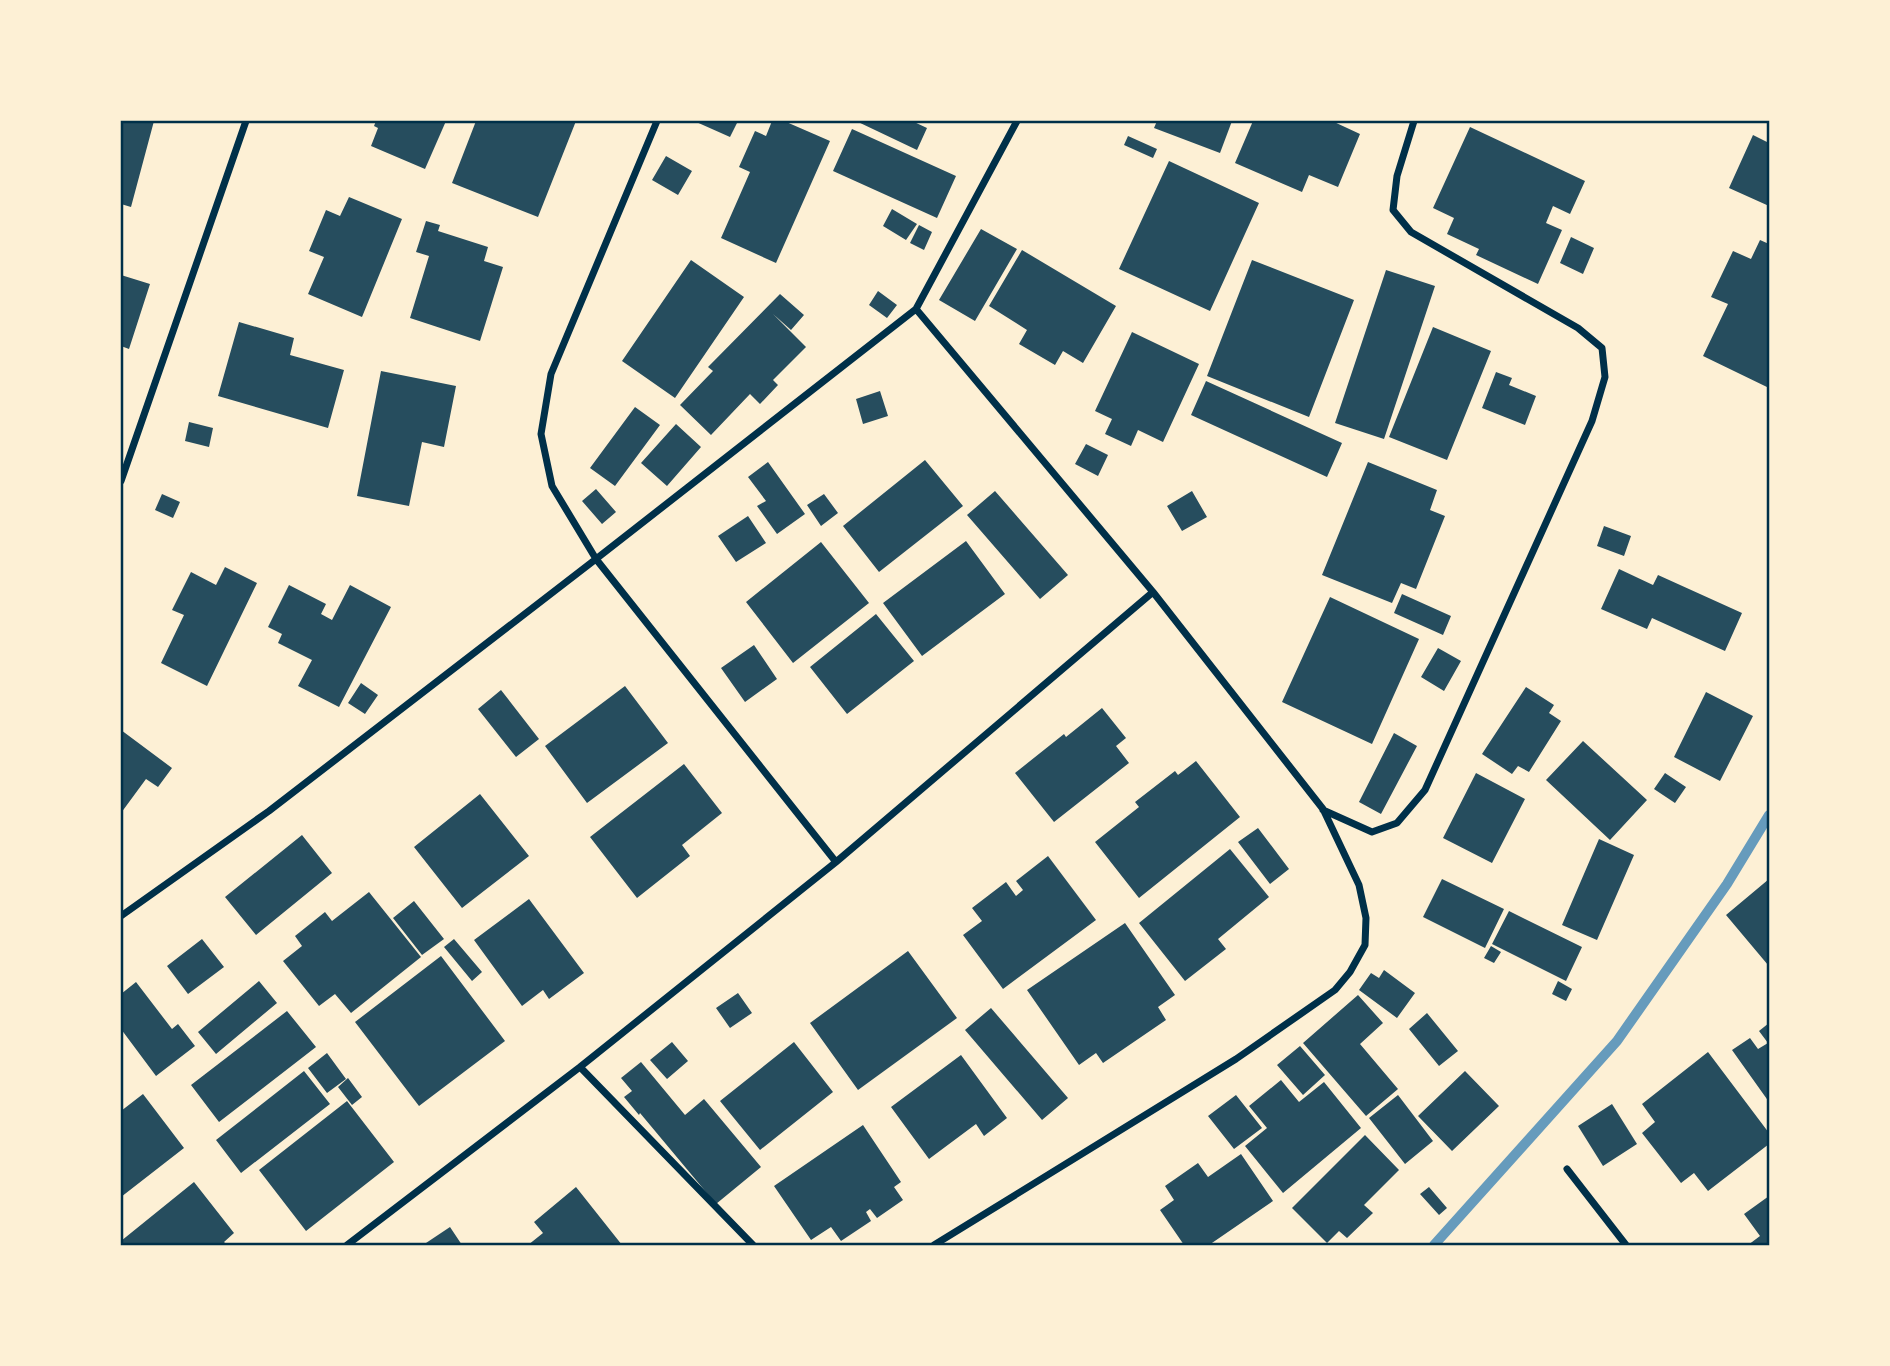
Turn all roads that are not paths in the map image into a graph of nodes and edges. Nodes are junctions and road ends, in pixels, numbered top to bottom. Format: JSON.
{"nodes":[{"id":1,"x":246,"y":121,"type":"edge"},
{"id":2,"x":657,"y":121,"type":"edge"},
{"id":3,"x":1017,"y":121,"type":"edge"},
{"id":4,"x":1413,"y":121,"type":"edge"},
{"id":5,"x":916,"y":309,"type":"junction"},
{"id":6,"x":121,"y":481,"type":"edge"},
{"id":7,"x":596,"y":559,"type":"junction"},
{"id":8,"x":1153,"y":592,"type":"junction"},
{"id":9,"x":1323,"y":810,"type":"junction"},
{"id":10,"x":836,"y":862,"type":"junction"},
{"id":11,"x":121,"y":916,"type":"edge"},
{"id":12,"x":580,"y":1067,"type":"junction"},
{"id":13,"x":1567,"y":1169,"type":"dead end"},
{"id":14,"x":347,"y":1245,"type":"edge"},
{"id":15,"x":753,"y":1245,"type":"edge"},
{"id":16,"x":934,"y":1245,"type":"edge"},
{"id":17,"x":1626,"y":1245,"type":"edge"}],
"edges":[{"from":1,"to":6,"type":"street"},
{"from":2,"to":7,"type":"street"},
{"from":3,"to":5,"type":"street"},
{"from":4,"to":9,"type":"street"},
{"from":5,"to":7,"type":"street"},
{"from":5,"to":8,"type":"street"},
{"from":7,"to":10,"type":"street"},
{"from":7,"to":11,"type":"street"},
{"from":8,"to":9,"type":"street"},
{"from":8,"to":10,"type":"street"},
{"from":9,"to":16,"type":"street"},
{"from":10,"to":12,"type":"street"},
{"from":12,"to":14,"type":"street"},
{"from":12,"to":15,"type":"street"},
{"from":13,"to":17,"type":"street"}]}
